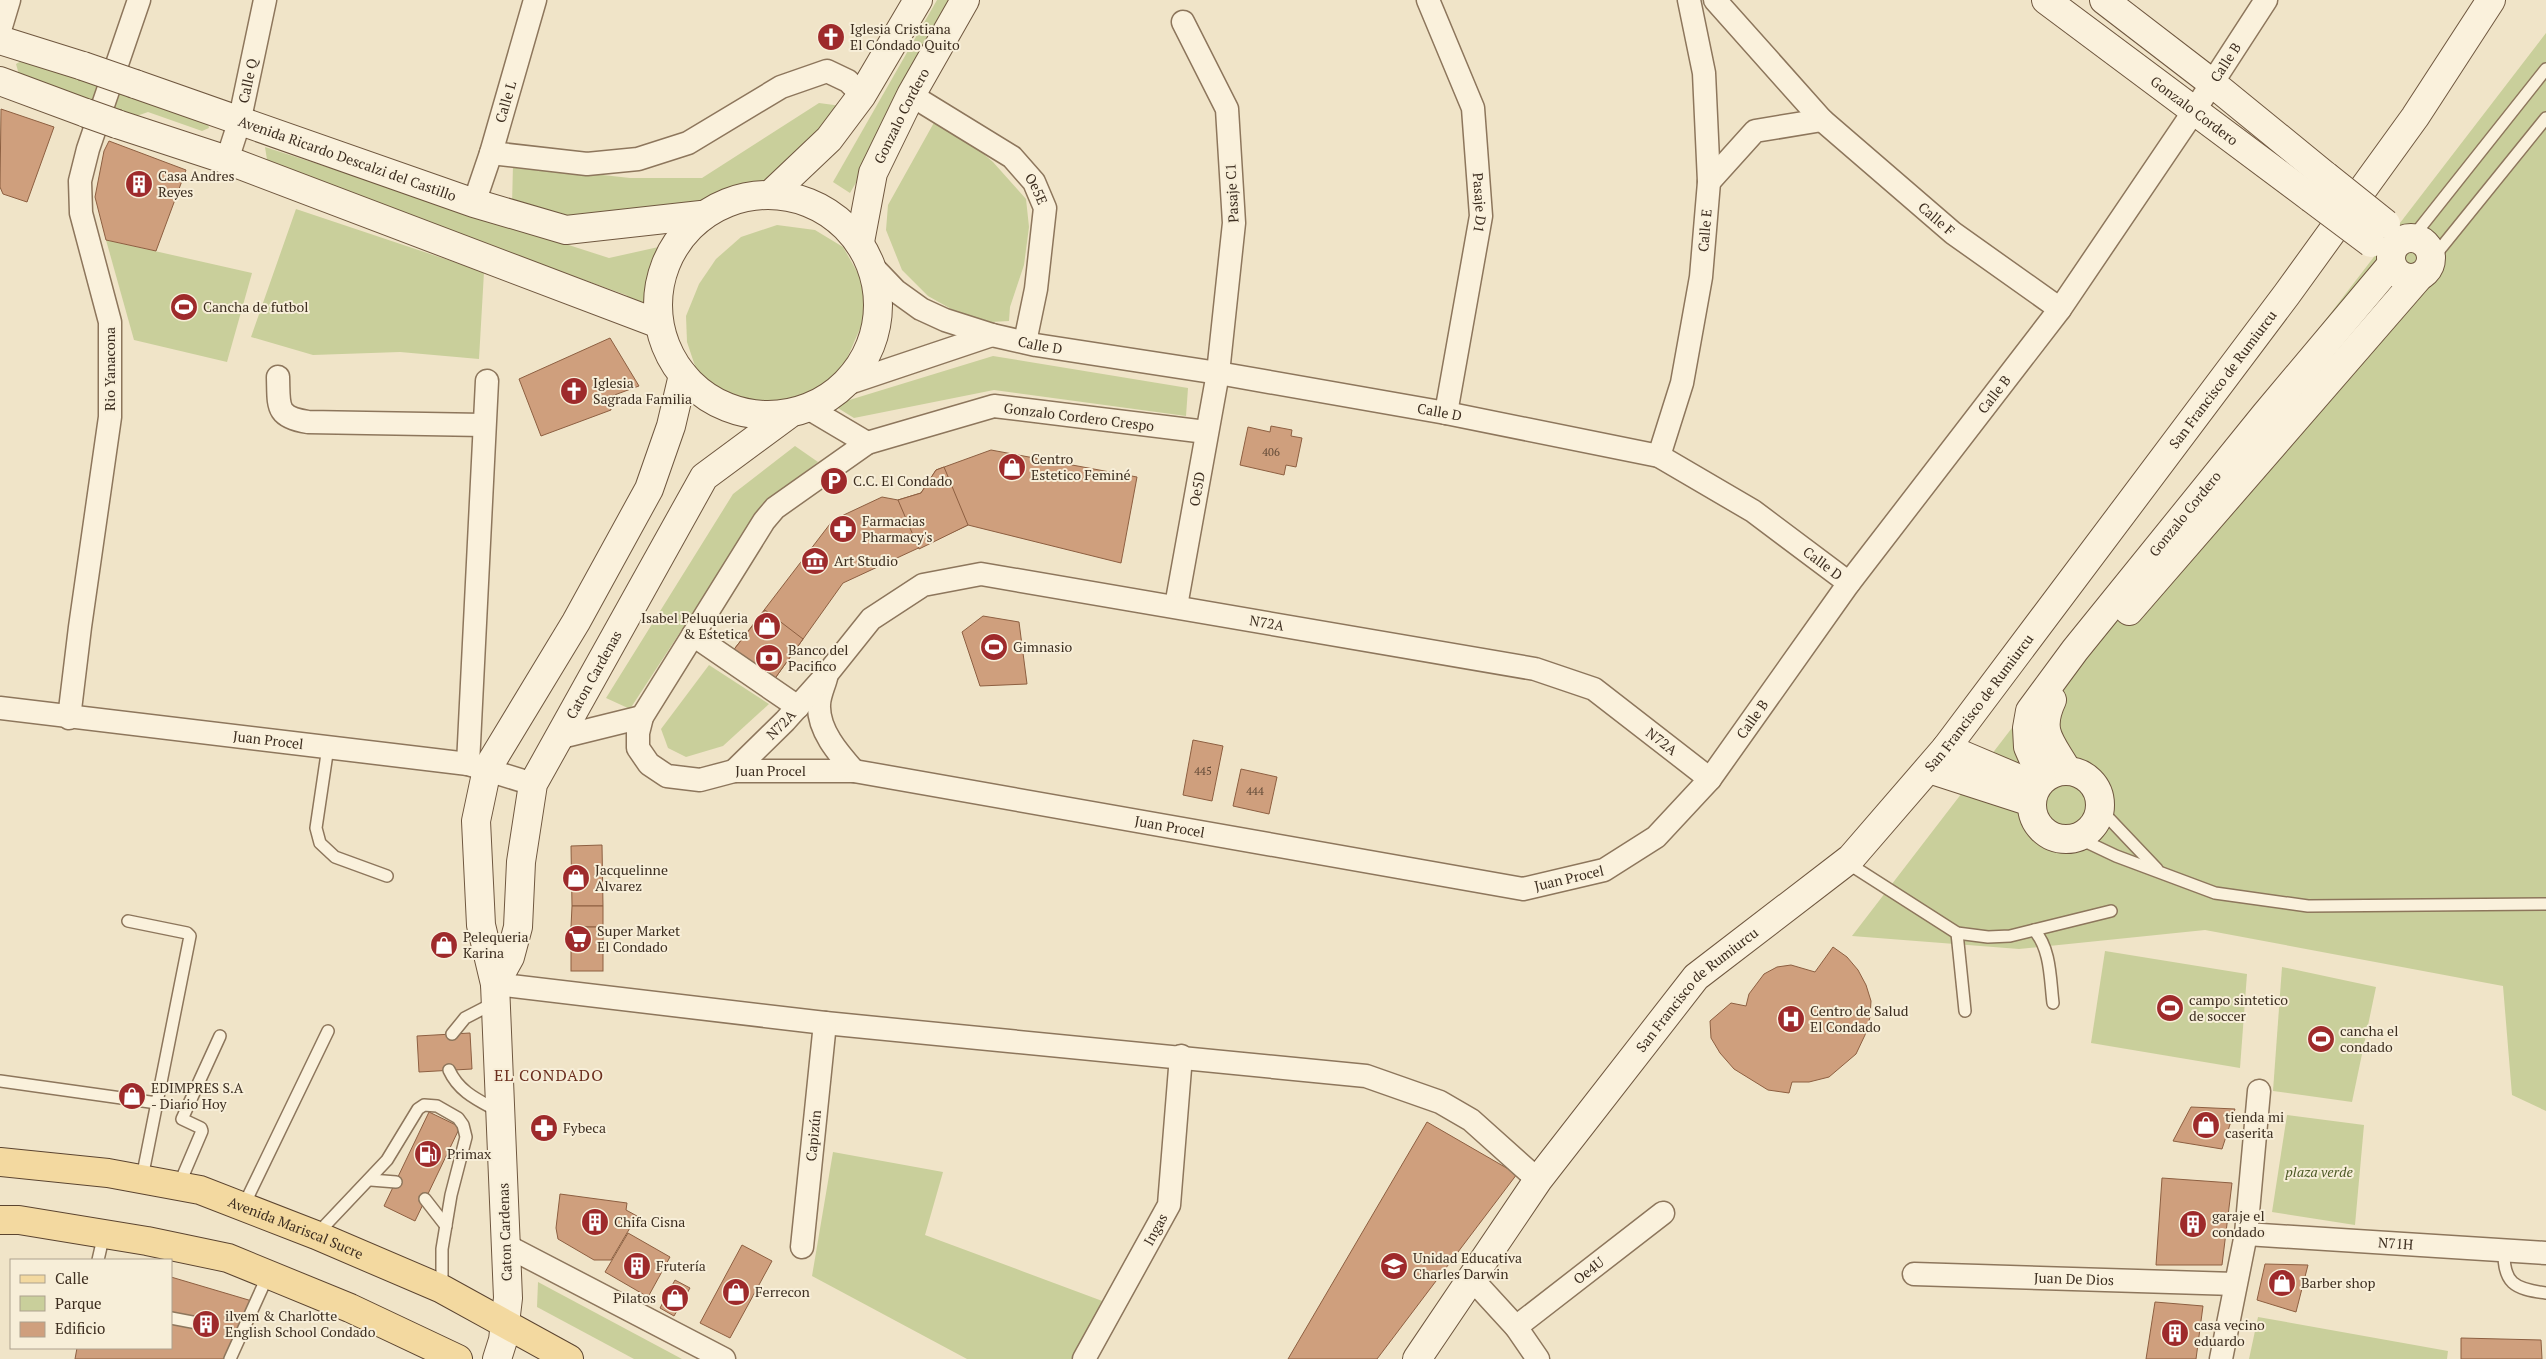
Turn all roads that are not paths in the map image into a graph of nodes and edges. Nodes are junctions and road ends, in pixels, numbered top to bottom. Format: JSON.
{"nodes":[{"id":1,"x":9,"y":0,"type":"edge"},
{"id":2,"x":139,"y":0,"type":"edge"},
{"id":3,"x":265,"y":0,"type":"edge"},
{"id":4,"x":535,"y":0,"type":"edge"},
{"id":5,"x":918,"y":0,"type":"edge"},
{"id":6,"x":966,"y":0,"type":"edge"},
{"id":7,"x":1428,"y":0,"type":"edge"},
{"id":8,"x":1689,"y":0,"type":"edge"},
{"id":9,"x":1715,"y":0,"type":"edge"},
{"id":10,"x":2046,"y":0,"type":"edge"},
{"id":11,"x":2104,"y":0,"type":"edge"},
{"id":12,"x":2266,"y":0,"type":"edge"},
{"id":13,"x":2491,"y":0,"type":"edge"},
{"id":14,"x":1184,"y":22,"type":"dead end"},
{"id":15,"x":0,"y":30,"type":"edge"},
{"id":16,"x":0,"y":40,"type":"edge"},
{"id":17,"x":2546,"y":69,"type":"edge"},
{"id":18,"x":0,"y":81,"type":"edge"},
{"id":19,"x":2212,"y":83,"type":"junction"},
{"id":20,"x":862,"y":95,"type":"junction"},
{"id":21,"x":911,"y":95,"type":"junction"},
{"id":22,"x":2194,"y":110,"type":"junction"},
{"id":23,"x":2546,"y":118,"type":"edge"},
{"id":24,"x":1822,"y":120,"type":"junction"},
{"id":25,"x":239,"y":123,"type":"junction"},
{"id":26,"x":491,"y":153,"type":"junction"},
{"id":27,"x":227,"y":160,"type":"junction"},
{"id":28,"x":1709,"y":182,"type":"junction"},
{"id":29,"x":772,"y":194,"type":"junction"},
{"id":30,"x":474,"y":203,"type":"junction"},
{"id":31,"x":701,"y":215,"type":"junction"},
{"id":32,"x":860,"y":242,"type":"junction"},
{"id":33,"x":2392,"y":244,"type":"junction"},
{"id":34,"x":873,"y":267,"type":"junction"},
{"id":35,"x":2425,"y":269,"type":"junction"},
{"id":36,"x":2060,"y":309,"type":"junction"},
{"id":37,"x":659,"y":324,"type":"junction"},
{"id":38,"x":992,"y":335,"type":"junction"},
{"id":39,"x":1025,"y":342,"type":"junction"},
{"id":40,"x":1218,"y":373,"type":"junction"},
{"id":41,"x":683,"y":375,"type":"junction"},
{"id":42,"x":278,"y":377,"type":"dead end"},
{"id":43,"x":487,"y":381,"type":"dead end"},
{"id":44,"x":849,"y":383,"type":"junction"},
{"id":45,"x":798,"y":412,"type":"junction"},
{"id":46,"x":1446,"y":413,"type":"junction"},
{"id":47,"x":2265,"y":415,"type":"junction"},
{"id":48,"x":484,"y":425,"type":"junction"},
{"id":49,"x":1206,"y":432,"type":"junction"},
{"id":50,"x":2287,"y":432,"type":"junction"},
{"id":51,"x":867,"y":444,"type":"junction"},
{"id":52,"x":1659,"y":456,"type":"junction"},
{"id":53,"x":634,"y":517,"type":"junction"},
{"id":54,"x":671,"y":537,"type":"junction"},
{"id":55,"x":1849,"y":583,"type":"junction"},
{"id":56,"x":1176,"y":606,"type":"junction"},
{"id":57,"x":576,"y":622,"type":"junction"},
{"id":58,"x":693,"y":635,"type":"junction"},
{"id":59,"x":612,"y":642,"type":"junction"},
{"id":60,"x":827,"y":674,"type":"junction"},
{"id":61,"x":798,"y":707,"type":"junction"},
{"id":62,"x":0,"y":708,"type":"edge"},
{"id":63,"x":642,"y":717,"type":"junction"},
{"id":64,"x":70,"y":718,"type":"junction"},
{"id":65,"x":561,"y":737,"type":"junction"},
{"id":66,"x":328,"y":748,"type":"junction"},
{"id":67,"x":1946,"y":748,"type":"junction"},
{"id":68,"x":477,"y":766,"type":"junction"},
{"id":69,"x":1929,"y":769,"type":"junction"},
{"id":70,"x":2067,"y":770,"type":"junction"},
{"id":71,"x":854,"y":771,"type":"junction"},
{"id":72,"x":734,"y":772,"type":"junction"},
{"id":73,"x":1710,"y":779,"type":"junction"},
{"id":74,"x":533,"y":784,"type":"junction"},
{"id":75,"x":2036,"y":789,"type":"junction"},
{"id":76,"x":2100,"y":809,"type":"junction"},
{"id":77,"x":2076,"y":837,"type":"junction"},
{"id":78,"x":1846,"y":862,"type":"junction"},
{"id":79,"x":2160,"y":872,"type":"junction"},
{"id":80,"x":387,"y":876,"type":"dead end"},
{"id":81,"x":2546,"y":904,"type":"edge"},
{"id":82,"x":2111,"y":911,"type":"dead end"},
{"id":83,"x":128,"y":921,"type":"dead end"},
{"id":84,"x":2034,"y":930,"type":"junction"},
{"id":85,"x":1956,"y":933,"type":"junction"},
{"id":86,"x":495,"y":993,"type":"junction"},
{"id":87,"x":2053,"y":1003,"type":"dead end"},
{"id":88,"x":1965,"y":1011,"type":"dead end"},
{"id":89,"x":825,"y":1023,"type":"junction"},
{"id":90,"x":328,"y":1031,"type":"dead end"},
{"id":91,"x":452,"y":1034,"type":"dead end"},
{"id":92,"x":220,"y":1036,"type":"dead end"},
{"id":93,"x":1181,"y":1056,"type":"junction"},
{"id":94,"x":449,"y":1070,"type":"dead end"},
{"id":95,"x":0,"y":1081,"type":"edge"},
{"id":96,"x":2259,"y":1091,"type":"dead end"},
{"id":97,"x":157,"y":1103,"type":"junction"},
{"id":98,"x":500,"y":1112,"type":"junction"},
{"id":99,"x":0,"y":1162,"type":"edge"},
{"id":100,"x":142,"y":1178,"type":"junction"},
{"id":101,"x":370,"y":1180,"type":"junction"},
{"id":102,"x":1538,"y":1180,"type":"junction"},
{"id":103,"x":396,"y":1182,"type":"dead end"},
{"id":104,"x":179,"y":1185,"type":"junction"},
{"id":105,"x":425,"y":1199,"type":"dead end"},
{"id":106,"x":242,"y":1207,"type":"junction"},
{"id":107,"x":1663,"y":1213,"type":"dead end"},
{"id":108,"x":0,"y":1220,"type":"edge"},
{"id":109,"x":446,"y":1226,"type":"junction"},
{"id":110,"x":104,"y":1234,"type":"junction"},
{"id":111,"x":2246,"y":1234,"type":"junction"},
{"id":112,"x":316,"y":1235,"type":"junction"},
{"id":113,"x":505,"y":1245,"type":"junction"},
{"id":114,"x":802,"y":1247,"type":"dead end"},
{"id":115,"x":2504,"y":1250,"type":"junction"},
{"id":116,"x":2546,"y":1253,"type":"edge"},
{"id":117,"x":98,"y":1259,"type":"edge"},
{"id":118,"x":1914,"y":1274,"type":"dead end"},
{"id":119,"x":268,"y":1275,"type":"junction"},
{"id":120,"x":1472,"y":1279,"type":"junction"},
{"id":121,"x":2234,"y":1284,"type":"junction"},
{"id":122,"x":442,"y":1289,"type":"junction"},
{"id":123,"x":2546,"y":1293,"type":"edge"},
{"id":124,"x":172,"y":1318,"type":"edge"},
{"id":125,"x":504,"y":1325,"type":"junction"},
{"id":126,"x":213,"y":1326,"type":"dead end"},
{"id":127,"x":1516,"y":1327,"type":"junction"},
{"id":128,"x":230,"y":1359,"type":"edge"},
{"id":129,"x":458,"y":1359,"type":"edge"},
{"id":130,"x":498,"y":1359,"type":"edge"},
{"id":131,"x":569,"y":1359,"type":"edge"},
{"id":132,"x":724,"y":1359,"type":"edge"},
{"id":133,"x":1084,"y":1359,"type":"edge"},
{"id":134,"x":1417,"y":1359,"type":"edge"},
{"id":135,"x":1538,"y":1359,"type":"edge"},
{"id":136,"x":2222,"y":1359,"type":"edge"}],
"edges":[{"from":1,"to":15,"type":"street"},
{"from":2,"to":64,"type":"street","name":"Rio Yanacona"},
{"from":3,"to":25,"type":"street","name":"Calle Q"},
{"from":4,"to":26,"type":"street","name":"Calle L"},
{"from":5,"to":20,"type":"street"},
{"from":6,"to":21,"type":"street","name":"Gonzalo Cordero"},
{"from":7,"to":46,"type":"street","name":"Pasaje D1"},
{"from":8,"to":28,"type":"street","name":"Calle E"},
{"from":9,"to":24,"type":"street","name":"Calle F"},
{"from":10,"to":22,"type":"street","name":"Gonzalo Cordero"},
{"from":11,"to":19,"type":"street"},
{"from":12,"to":19,"type":"street","name":"Calle B"},
{"from":13,"to":67,"type":"street","name":"San Francisco de Rumiurcu"},
{"from":14,"to":40,"type":"street","name":"Pasaje C1"},
{"from":16,"to":25,"type":"street","name":"Avenida Ricardo Descalzi del Castillo","bridge":true},
{"from":17,"to":33,"type":"lane"},
{"from":18,"to":27,"type":"street","bridge":true},
{"from":19,"to":22,"type":"street","name":"Calle B"},
{"from":19,"to":33,"type":"street","bridge":true},
{"from":20,"to":26,"type":"street"},
{"from":20,"to":29,"type":"street"},
{"from":21,"to":32,"type":"street","name":"Gonzalo Cordero"},
{"from":21,"to":39,"type":"street","name":"Oe5E"},
{"from":22,"to":33,"type":"street","name":"Gonzalo Cordero","bridge":true},
{"from":22,"to":36,"type":"street","name":"Calle B"},
{"from":23,"to":35,"type":"lane"},
{"from":24,"to":28,"type":"street"},
{"from":24,"to":36,"type":"street","name":"Calle F"},
{"from":25,"to":27,"type":"street","name":"Calle Q"},
{"from":25,"to":30,"type":"street","name":"Avenida Ricardo Descalzi del Castillo"},
{"from":26,"to":30,"type":"street","name":"Calle L"},
{"from":27,"to":37,"type":"street"},
{"from":28,"to":52,"type":"street","name":"Calle E"},
{"from":29,"to":31,"type":"street"},
{"from":29,"to":32,"type":"street"},
{"from":30,"to":31,"type":"street","name":"Avenida Ricardo Descalzi del Castillo"},
{"from":31,"to":37,"type":"street"},
{"from":32,"to":34,"type":"street"},
{"from":33,"to":35,"type":"street"},
{"from":33,"to":35,"type":"street"},
{"from":33,"to":47,"type":"street","name":"Gonzalo Cordero"},
{"from":34,"to":38,"type":"street","name":"Calle D"},
{"from":34,"to":44,"type":"street"},
{"from":35,"to":50,"type":"street","name":"Gonzalo Cordero"},
{"from":36,"to":55,"type":"street","name":"Calle B"},
{"from":37,"to":41,"type":"street"},
{"from":38,"to":39,"type":"street","name":"Calle D"},
{"from":38,"to":44,"type":"street"},
{"from":39,"to":40,"type":"street","name":"Calle D"},
{"from":40,"to":46,"type":"street","name":"Calle D"},
{"from":40,"to":49,"type":"street","name":"Oe5D"},
{"from":41,"to":45,"type":"street"},
{"from":41,"to":53,"type":"street","name":"Caton Cardenas"},
{"from":42,"to":48,"type":"street"},
{"from":43,"to":48,"type":"street","name":"Caton Cardenas"},
{"from":44,"to":45,"type":"street","name":"Caton Cardenas"},
{"from":45,"to":51,"type":"street"},
{"from":45,"to":54,"type":"street","name":"Caton Cardenas"},
{"from":46,"to":52,"type":"street","name":"Calle D"},
{"from":47,"to":50,"type":"street"},
{"from":47,"to":75,"type":"street","name":"Gonzalo Cordero"},
{"from":48,"to":68,"type":"street","name":"Caton Cardenas"},
{"from":49,"to":51,"type":"street","name":"Gonzalo Cordero Crespo"},
{"from":49,"to":56,"type":"street","name":"Oe5D"},
{"from":50,"to":70,"type":"street","name":"Gonzalo Cordero"},
{"from":51,"to":58,"type":"street","name":"Gonzalo Cordero Crespo"},
{"from":52,"to":55,"type":"street","name":"Calle D"},
{"from":53,"to":54,"type":"street"},
{"from":53,"to":57,"type":"street","name":"Caton Cardenas"},
{"from":54,"to":59,"type":"street","name":"Caton Cardenas"},
{"from":55,"to":73,"type":"street","name":"Calle B"},
{"from":56,"to":60,"type":"street","name":"N72A"},
{"from":56,"to":73,"type":"street","name":"N72A"},
{"from":57,"to":59,"type":"street"},
{"from":57,"to":68,"type":"street","name":"Caton Cardenas"},
{"from":58,"to":61,"type":"street"},
{"from":58,"to":63,"type":"street","name":"Gonzalo Cordero Crespo"},
{"from":59,"to":65,"type":"street","name":"Caton Cardenas"},
{"from":60,"to":61,"type":"street","name":"N72A"},
{"from":60,"to":71,"type":"street","name":"N72A"},
{"from":61,"to":72,"type":"street","name":"N72A"},
{"from":62,"to":64,"type":"street","name":"Juan Procel"},
{"from":63,"to":65,"type":"street"},
{"from":63,"to":72,"type":"street","name":"Juan Procel"},
{"from":64,"to":66,"type":"street","name":"Juan Procel"},
{"from":65,"to":74,"type":"street","name":"Caton Cardenas"},
{"from":66,"to":68,"type":"street","name":"Juan Procel"},
{"from":66,"to":80,"type":"lane"},
{"from":67,"to":69,"type":"street","name":"San Francisco de Rumiurcu"},
{"from":67,"to":75,"type":"street"},
{"from":68,"to":74,"type":"street","name":"Juan Procel"},
{"from":68,"to":86,"type":"street","name":"Caton Cardenas"},
{"from":69,"to":75,"type":"street"},
{"from":69,"to":78,"type":"street","name":"San Francisco de Rumiurcu"},
{"from":70,"to":75,"type":"street"},
{"from":70,"to":76,"type":"street"},
{"from":71,"to":72,"type":"street","name":"Juan Procel"},
{"from":71,"to":73,"type":"street","name":"Juan Procel"},
{"from":74,"to":86,"type":"street","name":"Caton Cardenas"},
{"from":75,"to":77,"type":"street"},
{"from":76,"to":77,"type":"street"},
{"from":76,"to":79,"type":"lane"},
{"from":77,"to":79,"type":"lane"},
{"from":78,"to":85,"type":"lane"},
{"from":78,"to":102,"type":"street","name":"San Francisco de Rumiurcu"},
{"from":79,"to":81,"type":"lane"},
{"from":82,"to":84,"type":"lane"},
{"from":83,"to":97,"type":"lane"},
{"from":84,"to":85,"type":"lane"},
{"from":84,"to":87,"type":"lane"},
{"from":85,"to":88,"type":"lane"},
{"from":86,"to":89,"type":"street"},
{"from":86,"to":91,"type":"lane"},
{"from":86,"to":98,"type":"street","name":"Caton Cardenas"},
{"from":89,"to":93,"type":"street"},
{"from":89,"to":114,"type":"street","name":"Capizún"},
{"from":90,"to":106,"type":"lane"},
{"from":92,"to":104,"type":"lane"},
{"from":93,"to":102,"type":"street"},
{"from":93,"to":133,"type":"street","name":"Ingas"},
{"from":94,"to":98,"type":"lane"},
{"from":95,"to":97,"type":"lane"},
{"from":96,"to":111,"type":"street"},
{"from":97,"to":100,"type":"lane"},
{"from":98,"to":113,"type":"street","name":"Caton Cardenas"},
{"from":99,"to":100,"type":"main road","name":"Avenida Mariscal Sucre"},
{"from":100,"to":104,"type":"main road","name":"Avenida Mariscal Sucre"},
{"from":101,"to":103,"type":"lane"},
{"from":101,"to":109,"type":"lane"},
{"from":101,"to":112,"type":"lane"},
{"from":102,"to":120,"type":"street","name":"San Francisco de Rumiurcu"},
{"from":104,"to":106,"type":"main road","name":"Avenida Mariscal Sucre"},
{"from":105,"to":109,"type":"lane"},
{"from":106,"to":112,"type":"main road","name":"Avenida Mariscal Sucre"},
{"from":107,"to":127,"type":"street","name":"Oe4U"},
{"from":108,"to":110,"type":"main road"},
{"from":109,"to":122,"type":"lane"},
{"from":110,"to":117,"type":"lane"},
{"from":110,"to":119,"type":"main road"},
{"from":111,"to":115,"type":"street","name":"N71H"},
{"from":111,"to":121,"type":"street"},
{"from":112,"to":122,"type":"main road","name":"Avenida Mariscal Sucre"},
{"from":113,"to":125,"type":"street","name":"Caton Cardenas"},
{"from":113,"to":132,"type":"street"},
{"from":115,"to":116,"type":"street","name":"N71H"},
{"from":115,"to":123,"type":"lane"},
{"from":118,"to":121,"type":"street","name":"Juan De Dios"},
{"from":119,"to":128,"type":"lane"},
{"from":119,"to":129,"type":"main road"},
{"from":120,"to":127,"type":"street"},
{"from":120,"to":134,"type":"street","name":"San Francisco de Rumiurcu"},
{"from":121,"to":136,"type":"street"},
{"from":122,"to":125,"type":"main road","name":"Avenida Mariscal Sucre"},
{"from":124,"to":126,"type":"lane"},
{"from":125,"to":130,"type":"street","name":"Caton Cardenas"},
{"from":125,"to":131,"type":"main road","name":"Avenida Mariscal Sucre"},
{"from":127,"to":135,"type":"street"}]}
